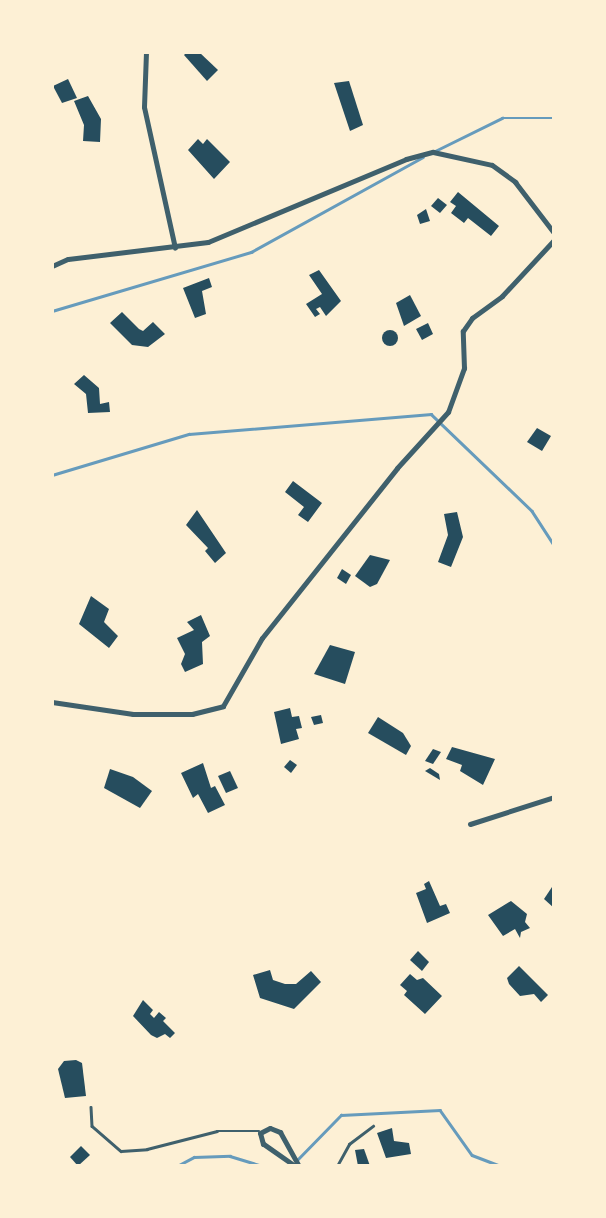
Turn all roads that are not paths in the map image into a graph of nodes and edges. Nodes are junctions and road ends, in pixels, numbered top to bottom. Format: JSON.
{"nodes":[{"id":1,"x":146,"y":52,"type":"edge"},
{"id":2,"x":554,"y":233,"type":"edge"},
{"id":3,"x":554,"y":240,"type":"edge"},
{"id":4,"x":175,"y":248,"type":"junction"},
{"id":5,"x":52,"y":266,"type":"edge"},
{"id":6,"x":52,"y":702,"type":"edge"},
{"id":7,"x":554,"y":797,"type":"edge"},
{"id":8,"x":470,"y":824,"type":"dead end"},
{"id":9,"x":91,"y":1107,"type":"dead end"},
{"id":10,"x":373,"y":1125,"type":"dead end"},
{"id":11,"x":262,"y":1132,"type":"junction"},
{"id":12,"x":297,"y":1166,"type":"edge"},
{"id":13,"x":337,"y":1166,"type":"edge"}],
"edges":[{"from":1,"to":4,"type":"street"},
{"from":2,"to":4,"type":"street"},
{"from":3,"to":6,"type":"street"},
{"from":4,"to":5,"type":"street"},
{"from":7,"to":8,"type":"street"},
{"from":9,"to":11,"type":"lane"},
{"from":10,"to":13,"type":"lane"},
{"from":11,"to":12,"type":"street"},
{"from":11,"to":12,"type":"street"}]}
